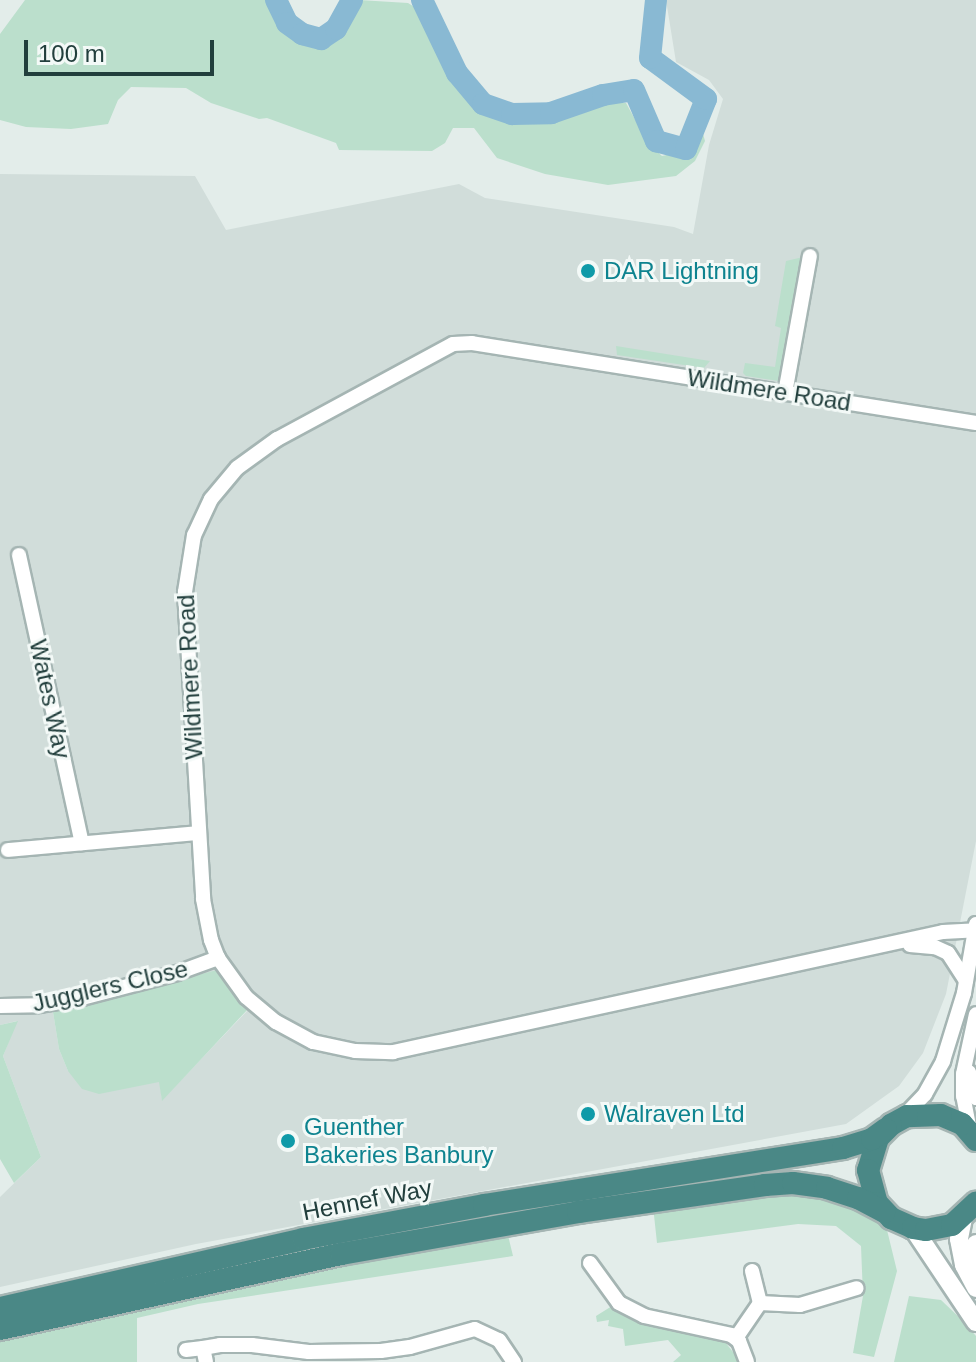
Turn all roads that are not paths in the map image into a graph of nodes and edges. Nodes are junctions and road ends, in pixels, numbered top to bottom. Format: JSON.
{"nodes":[{"id":1,"x":810,"y":256,"type":"dead end"},
{"id":2,"x":785,"y":393,"type":"junction"},
{"id":3,"x":976,"y":423,"type":"edge"},
{"id":4,"x":19,"y":555,"type":"dead end"},
{"id":5,"x":198,"y":833,"type":"junction"},
{"id":6,"x":82,"y":843,"type":"junction"},
{"id":7,"x":8,"y":850,"type":"dead end"},
{"id":8,"x":976,"y":928,"type":"edge"},
{"id":9,"x":889,"y":946,"type":"junction"},
{"id":10,"x":218,"y":958,"type":"junction"},
{"id":11,"x":966,"y":981,"type":"junction"},
{"id":12,"x":0,"y":1006,"type":"edge"},
{"id":13,"x":976,"y":1014,"type":"edge"},
{"id":14,"x":966,"y":1052,"type":"junction"},
{"id":15,"x":976,"y":1098,"type":"edge"},
{"id":16,"x":891,"y":1125,"type":"junction"},
{"id":17,"x":974,"y":1136,"type":"edge"},
{"id":18,"x":970,"y":1210,"type":"edge"},
{"id":19,"x":884,"y":1212,"type":"junction"},
{"id":20,"x":913,"y":1228,"type":"junction"},
{"id":21,"x":976,"y":1244,"type":"edge"},
{"id":22,"x":590,"y":1263,"type":"dead end"},
{"id":23,"x":752,"y":1271,"type":"dead end"},
{"id":24,"x":976,"y":1277,"type":"edge"},
{"id":25,"x":857,"y":1288,"type":"dead end"},
{"id":26,"x":976,"y":1288,"type":"edge"},
{"id":27,"x":760,"y":1303,"type":"junction"},
{"id":28,"x":0,"y":1308,"type":"edge"},
{"id":29,"x":976,"y":1322,"type":"edge"},
{"id":30,"x":0,"y":1329,"type":"edge"},
{"id":31,"x":736,"y":1338,"type":"junction"},
{"id":32,"x":186,"y":1350,"type":"dead end"},
{"id":33,"x":204,"y":1355,"type":"edge"},
{"id":34,"x":332,"y":1357,"type":"edge"},
{"id":35,"x":514,"y":1362,"type":"edge"},
{"id":36,"x":747,"y":1362,"type":"edge"}],
"edges":[{"from":1,"to":2,"type":"street"},
{"from":2,"to":3,"type":"street","name":"Wildmere Road"},
{"from":2,"to":5,"type":"street","name":"Wildmere Road"},
{"from":4,"to":6,"type":"street","name":"Wates Way"},
{"from":5,"to":6,"type":"street"},
{"from":5,"to":10,"type":"street","name":"Wildmere Road"},
{"from":6,"to":7,"type":"street"},
{"from":8,"to":9,"type":"street","name":"Wildmere Road"},
{"from":8,"to":11,"type":"street","name":"Wildmere Road"},
{"from":9,"to":10,"type":"street","name":"Wildmere Road"},
{"from":9,"to":11,"type":"street","name":"Wildmere Road"},
{"from":10,"to":12,"type":"street","name":"Jugglers Close"},
{"from":11,"to":16,"type":"street","name":"Wildmere Road"},
{"from":13,"to":14,"type":"street"},
{"from":14,"to":15,"type":"street"},
{"from":14,"to":17,"type":"street"},
{"from":16,"to":17,"type":"highway","name":"Hennef Way"},
{"from":16,"to":19,"type":"highway"},
{"from":16,"to":28,"type":"highway","name":"Hennef Way"},
{"from":18,"to":20,"type":"highway"},
{"from":18,"to":26,"type":"street"},
{"from":19,"to":20,"type":"highway","name":"Hennef Way"},
{"from":19,"to":30,"type":"highway","name":"Hennef Way"},
{"from":20,"to":29,"type":"street"},
{"from":21,"to":24,"type":"street"},
{"from":22,"to":31,"type":"street"},
{"from":23,"to":27,"type":"street"},
{"from":25,"to":27,"type":"street"},
{"from":27,"to":31,"type":"street"},
{"from":31,"to":36,"type":"street"},
{"from":32,"to":33,"type":"street"},
{"from":33,"to":34,"type":"street"},
{"from":34,"to":35,"type":"street"}]}
